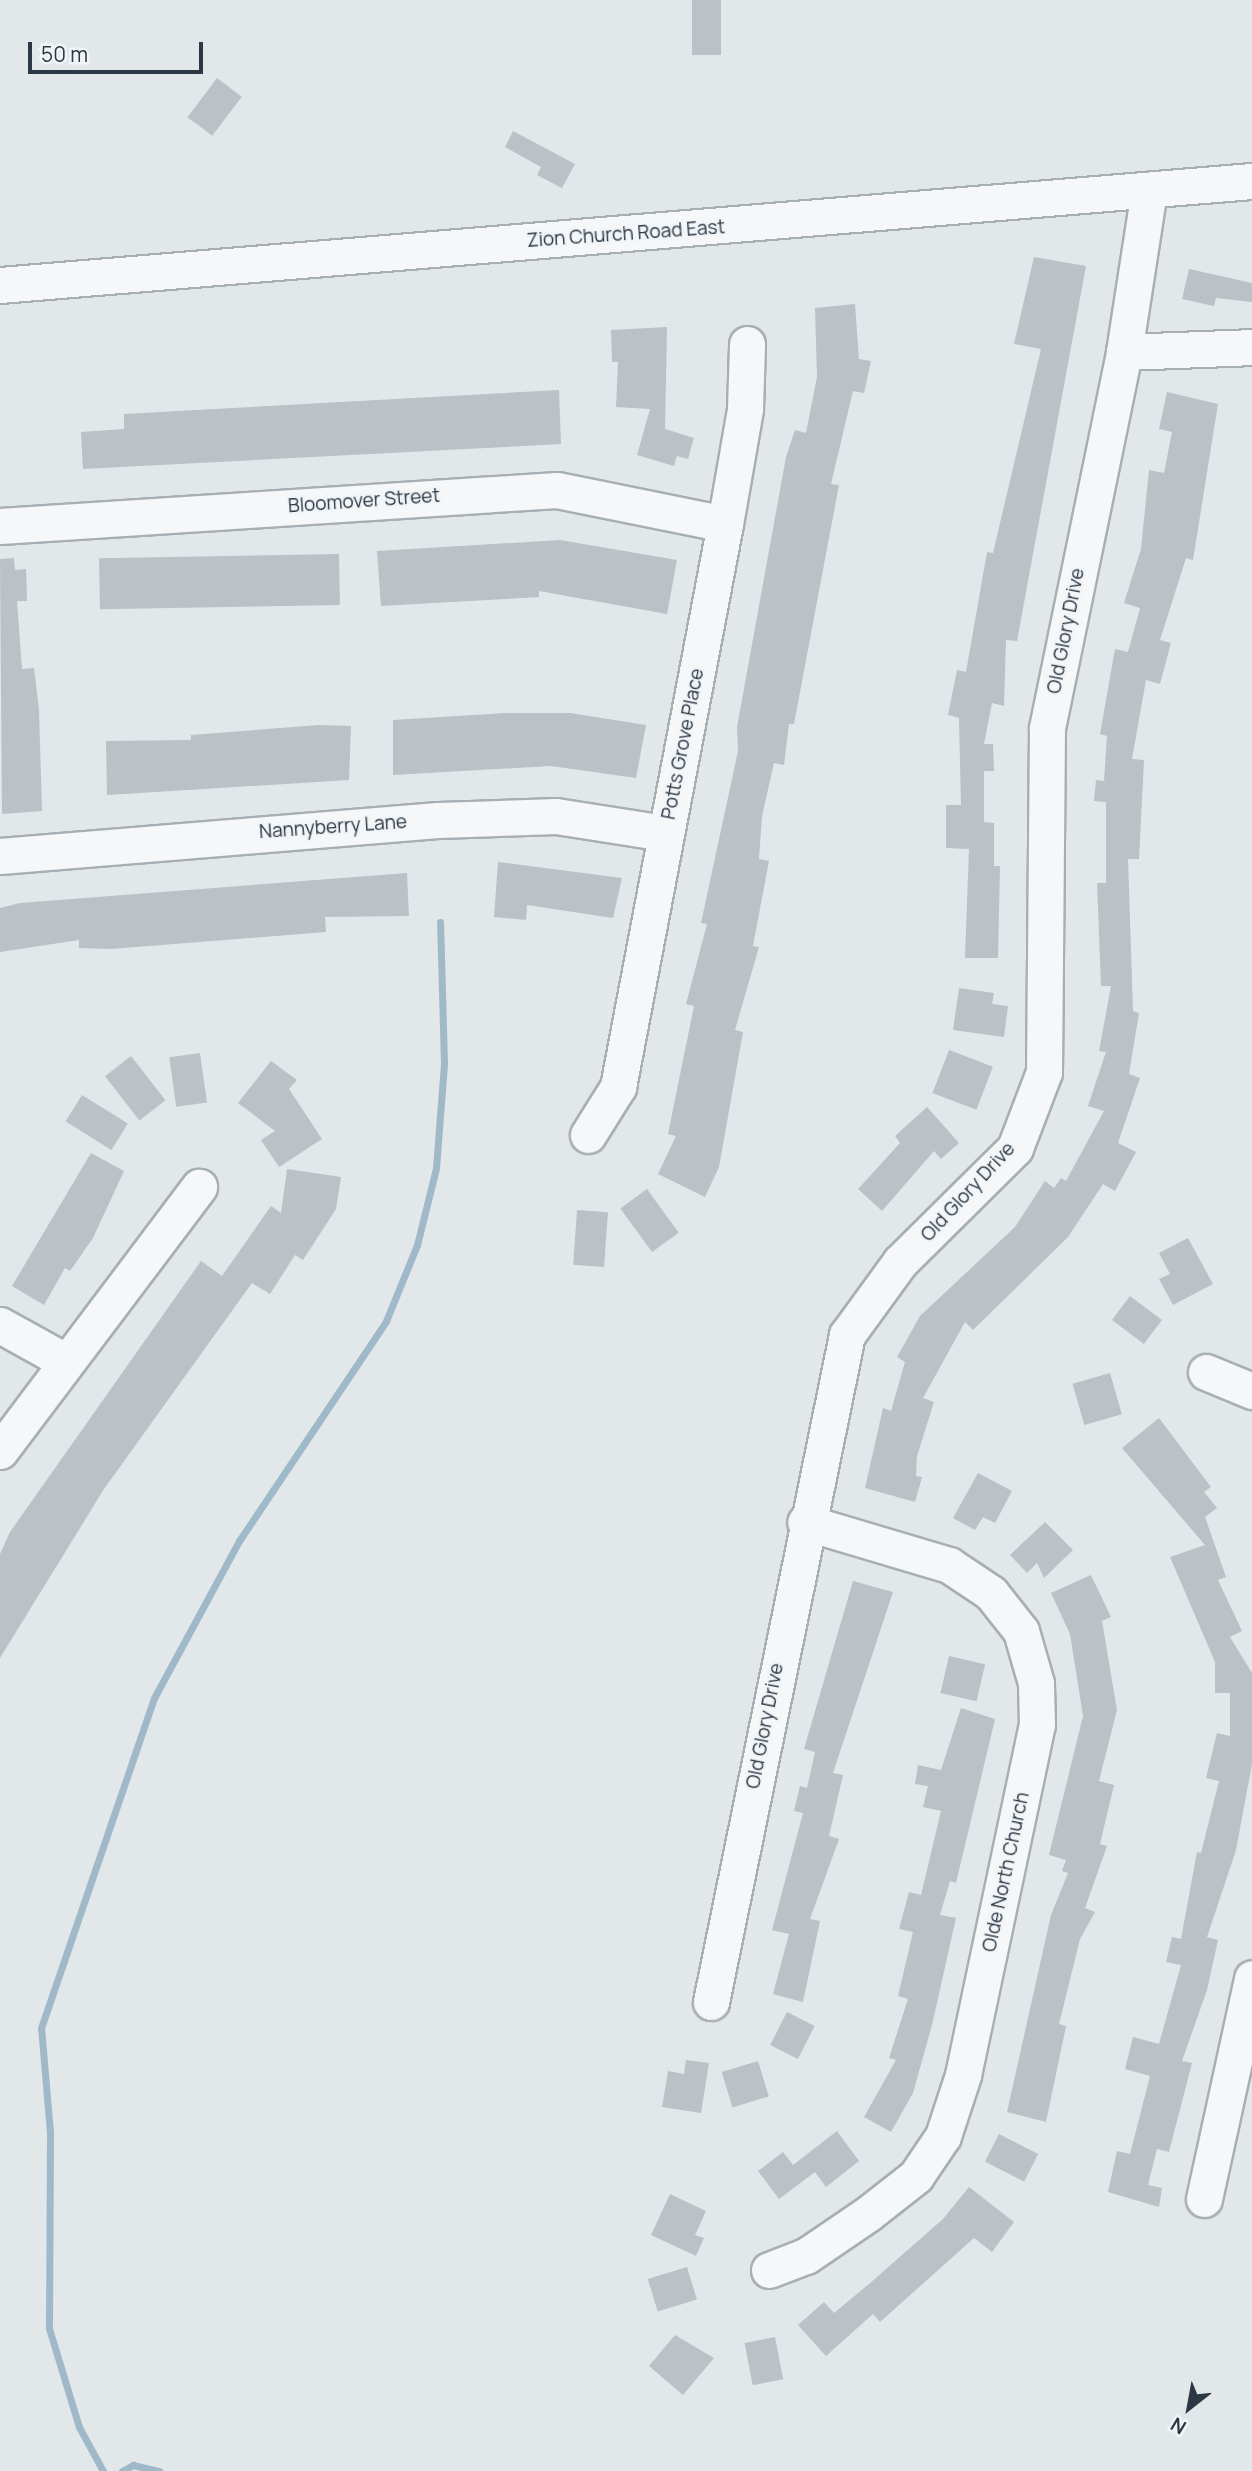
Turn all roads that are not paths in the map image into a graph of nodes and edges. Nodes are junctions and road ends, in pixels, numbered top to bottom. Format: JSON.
{"nodes":[{"id":1,"x":1252,"y":181,"type":"edge"},
{"id":2,"x":1149,"y":190,"type":"junction"},
{"id":3,"x":0,"y":285,"type":"edge"},
{"id":4,"x":747,"y":344,"type":"dead end"},
{"id":5,"x":1252,"y":347,"type":"edge"},
{"id":6,"x":1124,"y":352,"type":"junction"},
{"id":7,"x":725,"y":524,"type":"junction"},
{"id":8,"x":0,"y":526,"type":"edge"},
{"id":9,"x":666,"y":833,"type":"junction"},
{"id":10,"x":0,"y":856,"type":"edge"},
{"id":11,"x":588,"y":1135,"type":"dead end"},
{"id":12,"x":199,"y":1187,"type":"dead end"},
{"id":13,"x":0,"y":1325,"type":"edge"},
{"id":14,"x":65,"y":1361,"type":"junction"},
{"id":15,"x":1206,"y":1372,"type":"dead end"},
{"id":16,"x":1252,"y":1391,"type":"edge"},
{"id":17,"x":0,"y":1451,"type":"edge"},
{"id":18,"x":805,"y":1522,"type":"junction"},
{"id":19,"x":1252,"y":1978,"type":"edge"},
{"id":20,"x":711,"y":2002,"type":"dead end"},
{"id":21,"x":1204,"y":2199,"type":"dead end"},
{"id":22,"x":769,"y":2270,"type":"dead end"}],
"edges":[{"from":1,"to":2,"type":"street","name":"Zion Church Road East"},
{"from":2,"to":3,"type":"street","name":"Zion Church Road East"},
{"from":2,"to":6,"type":"street","name":"Old Glory Drive"},
{"from":4,"to":7,"type":"street","name":"Potts Grove Place"},
{"from":5,"to":6,"type":"street"},
{"from":6,"to":18,"type":"street","name":"Old Glory Drive"},
{"from":7,"to":8,"type":"street","name":"Bloomover Street"},
{"from":7,"to":9,"type":"street","name":"Potts Grove Place"},
{"from":9,"to":10,"type":"street","name":"Nannyberry Lane"},
{"from":9,"to":11,"type":"street","name":"Potts Grove Place"},
{"from":12,"to":14,"type":"street"},
{"from":13,"to":14,"type":"street"},
{"from":14,"to":17,"type":"street"},
{"from":15,"to":16,"type":"street"},
{"from":18,"to":20,"type":"street","name":"Old Glory Drive"},
{"from":18,"to":22,"type":"street","name":"Olde North Church"},
{"from":19,"to":21,"type":"street"}]}
